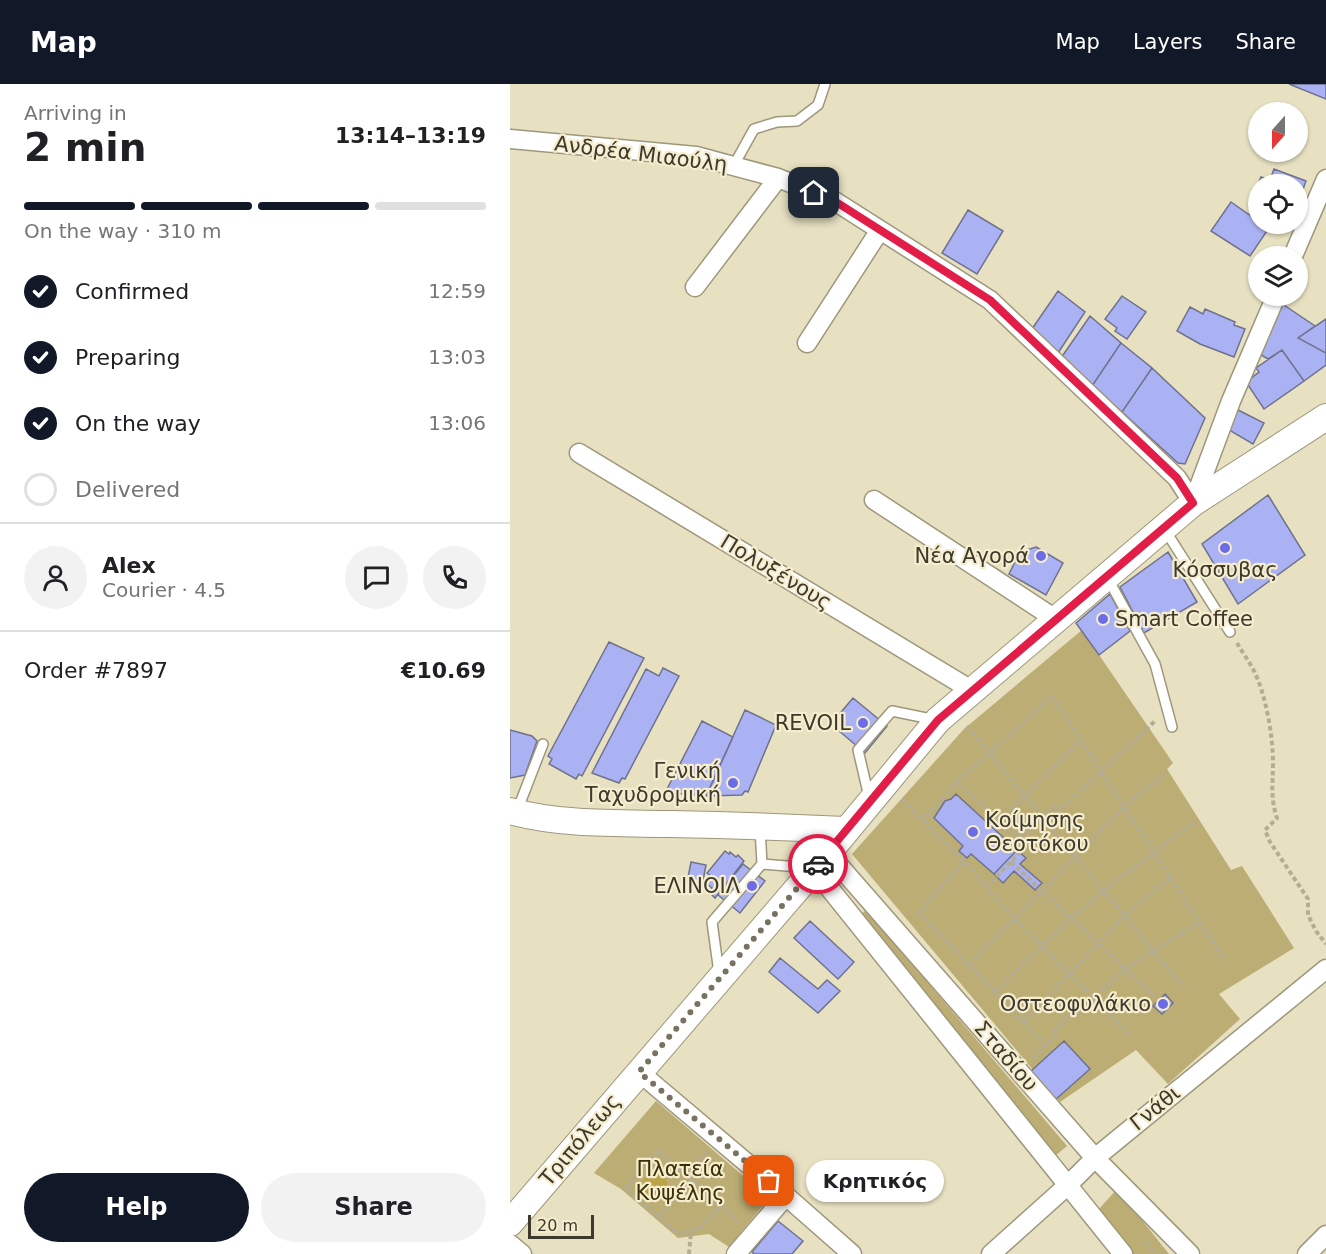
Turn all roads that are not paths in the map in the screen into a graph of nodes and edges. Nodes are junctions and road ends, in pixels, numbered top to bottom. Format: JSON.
{"nodes":[{"id":1,"x":825,"y":84,"type":"edge"},
{"id":2,"x":510,"y":139,"type":"edge"},
{"id":3,"x":734,"y":165,"type":"junction"},
{"id":4,"x":778,"y":178,"type":"junction"},
{"id":5,"x":1326,"y":179,"type":"edge"},
{"id":6,"x":880,"y":230,"type":"junction"},
{"id":7,"x":1297,"y":246,"type":"edge"},
{"id":8,"x":695,"y":287,"type":"dead end"},
{"id":9,"x":1272,"y":306,"type":"edge"},
{"id":10,"x":807,"y":342,"type":"dead end"},
{"id":11,"x":1326,"y":417,"type":"edge"},
{"id":12,"x":579,"y":453,"type":"dead end"},
{"id":13,"x":874,"y":500,"type":"dead end"},
{"id":14,"x":1193,"y":503,"type":"junction"},
{"id":15,"x":1164,"y":528,"type":"junction"},
{"id":16,"x":1107,"y":577,"type":"junction"},
{"id":17,"x":1057,"y":620,"type":"junction"},
{"id":18,"x":1230,"y":632,"type":"road end"},
{"id":19,"x":973,"y":691,"type":"junction"},
{"id":20,"x":951,"y":721,"type":"junction"},
{"id":21,"x":1172,"y":727,"type":"dead end"},
{"id":22,"x":543,"y":744,"type":"dead end"},
{"id":23,"x":870,"y":801,"type":"junction"},
{"id":24,"x":513,"y":812,"type":"edge"},
{"id":25,"x":759,"y":825,"type":"junction"},
{"id":26,"x":845,"y":830,"type":"junction"},
{"id":27,"x":821,"y":861,"type":"junction"},
{"id":28,"x":762,"y":864,"type":"junction"},
{"id":29,"x":1326,"y":969,"type":"edge"},
{"id":30,"x":719,"y":977,"type":"junction"},
{"id":31,"x":639,"y":1072,"type":"junction"},
{"id":32,"x":1095,"y":1158,"type":"junction"},
{"id":33,"x":1068,"y":1185,"type":"junction"},
{"id":34,"x":786,"y":1196,"type":"junction"},
{"id":35,"x":510,"y":1223,"type":"edge"},
{"id":36,"x":1326,"y":1234,"type":"edge"},
{"id":37,"x":510,"y":1244,"type":"edge"},
{"id":38,"x":522,"y":1254,"type":"edge"},
{"id":39,"x":736,"y":1254,"type":"edge"},
{"id":40,"x":852,"y":1254,"type":"edge"},
{"id":41,"x":991,"y":1254,"type":"edge"},
{"id":42,"x":1123,"y":1254,"type":"edge"},
{"id":43,"x":1190,"y":1254,"type":"edge"},
{"id":44,"x":1307,"y":1254,"type":"edge"}],
"edges":[{"from":1,"to":3,"type":"lane"},
{"from":2,"to":3,"type":"street","name":"Ανδρέα Μιαούλη"},
{"from":3,"to":4,"type":"street","name":"Ανδρέα Μιαούλη"},
{"from":4,"to":6,"type":"street","name":"Ανδρέα Μιαούλη"},
{"from":4,"to":8,"type":"street"},
{"from":5,"to":7,"type":"street"},
{"from":6,"to":10,"type":"street"},
{"from":6,"to":14,"type":"street","name":"Ανδρέα Μιαούλη"},
{"from":9,"to":14,"type":"street"},
{"from":11,"to":14,"type":"main road","name":"Τριπόλεως"},
{"from":12,"to":19,"type":"street","name":"Πολυξένους"},
{"from":13,"to":17,"type":"street"},
{"from":14,"to":15,"type":"main road","name":"Τριπόλεως"},
{"from":15,"to":16,"type":"main road","name":"Τριπόλεως"},
{"from":15,"to":18,"type":"lane"},
{"from":16,"to":17,"type":"main road","name":"Τριπόλεως"},
{"from":16,"to":21,"type":"lane"},
{"from":17,"to":19,"type":"main road","name":"Τριπόλεως"},
{"from":19,"to":20,"type":"main road","name":"Τριπόλεως"},
{"from":20,"to":23,"type":"main road","name":"Τριπόλεως"},
{"from":20,"to":23,"type":"lane"},
{"from":22,"to":24,"type":"lane"},
{"from":23,"to":26,"type":"main road","name":"Τριπόλεως"},
{"from":24,"to":25,"type":"main road"},
{"from":25,"to":26,"type":"main road"},
{"from":25,"to":28,"type":"lane"},
{"from":26,"to":27,"type":"main road","name":"Τριπόλεως"},
{"from":27,"to":28,"type":"lane"},
{"from":27,"to":30,"type":"main road","name":"Τριπόλεως"},
{"from":27,"to":32,"type":"street","name":"Σταδίου"},
{"from":27,"to":33,"type":"street","name":"Σταδίου"},
{"from":28,"to":30,"type":"lane"},
{"from":29,"to":32,"type":"street","name":"Γνάθι"},
{"from":30,"to":31,"type":"main road","name":"Τριπόλεως"},
{"from":31,"to":34,"type":"street"},
{"from":31,"to":35,"type":"main road","name":"Τριπόλεως"},
{"from":32,"to":33,"type":"street","name":"Γνάθι"},
{"from":32,"to":43,"type":"street","name":"Σταδίου"},
{"from":33,"to":41,"type":"street","name":"Γνάθι"},
{"from":33,"to":42,"type":"street","name":"Σταδίου"},
{"from":34,"to":39,"type":"street"},
{"from":34,"to":40,"type":"street"},
{"from":36,"to":44,"type":"street"},
{"from":37,"to":38,"type":"street"}]}
